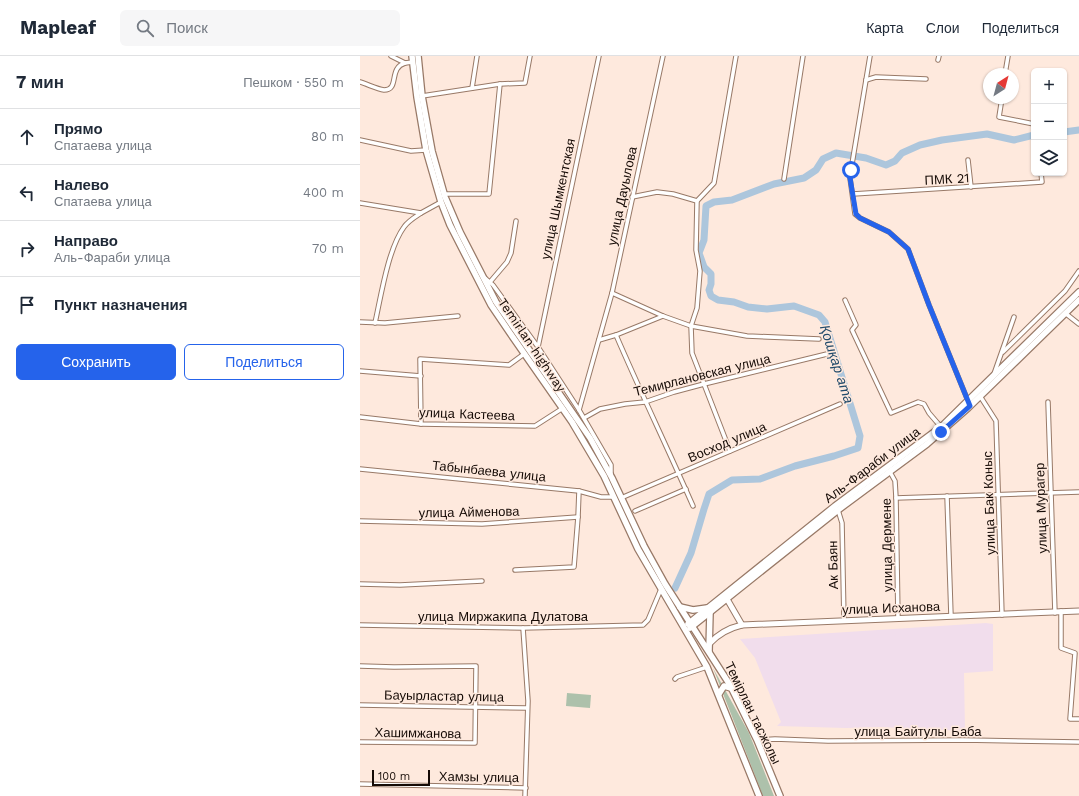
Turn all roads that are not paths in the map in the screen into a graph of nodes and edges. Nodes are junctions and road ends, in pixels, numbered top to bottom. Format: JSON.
{"nodes":[{"id":1,"x":391,"y":56,"type":"edge"},
{"id":2,"x":418,"y":56,"type":"edge"},
{"id":3,"x":477,"y":56,"type":"edge"},
{"id":4,"x":530,"y":56,"type":"edge"},
{"id":5,"x":599,"y":56,"type":"edge"},
{"id":6,"x":663,"y":56,"type":"edge"},
{"id":7,"x":736,"y":56,"type":"edge"},
{"id":8,"x":803,"y":56,"type":"edge"},
{"id":9,"x":870,"y":56,"type":"edge"},
{"id":10,"x":1008,"y":56,"type":"edge"},
{"id":11,"x":412,"y":59,"type":"edge"},
{"id":12,"x":405,"y":63,"type":"junction"},
{"id":13,"x":1006,"y":68,"type":"edge"},
{"id":14,"x":926,"y":79,"type":"dead end"},
{"id":15,"x":866,"y":80,"type":"junction"},
{"id":16,"x":360,"y":82,"type":"edge"},
{"id":17,"x":500,"y":84,"type":"junction"},
{"id":18,"x":472,"y":88,"type":"junction"},
{"id":19,"x":420,"y":96,"type":"junction"},
{"id":20,"x":1001,"y":104,"type":"edge"},
{"id":21,"x":1031,"y":123,"type":"edge"},
{"id":22,"x":360,"y":140,"type":"edge"},
{"id":23,"x":426,"y":150,"type":"junction"},
{"id":24,"x":968,"y":160,"type":"dead end"},
{"id":25,"x":1041,"y":176,"type":"edge"},
{"id":26,"x":784,"y":180,"type":"dead end"},
{"id":27,"x":971,"y":187,"type":"junction"},
{"id":28,"x":445,"y":194,"type":"junction"},
{"id":29,"x":853,"y":194,"type":"junction"},
{"id":30,"x":632,"y":197,"type":"junction"},
{"id":31,"x":697,"y":201,"type":"junction"},
{"id":32,"x":441,"y":202,"type":"junction"},
{"id":33,"x":360,"y":203,"type":"edge"},
{"id":34,"x":420,"y":213,"type":"junction"},
{"id":35,"x":516,"y":221,"type":"dead end"},
{"id":36,"x":1079,"y":271,"type":"edge"},
{"id":37,"x":481,"y":274,"type":"junction"},
{"id":38,"x":490,"y":282,"type":"junction"},
{"id":39,"x":612,"y":292,"type":"junction"},
{"id":40,"x":1079,"y":292,"type":"edge"},
{"id":41,"x":845,"y":300,"type":"dead end"},
{"id":42,"x":1079,"y":300,"type":"edge"},
{"id":43,"x":1063,"y":311,"type":"junction"},
{"id":44,"x":458,"y":316,"type":"dead end"},
{"id":45,"x":663,"y":316,"type":"junction"},
{"id":46,"x":1014,"y":317,"type":"dead end"},
{"id":47,"x":360,"y":322,"type":"edge"},
{"id":48,"x":375,"y":323,"type":"junction"},
{"id":49,"x":1079,"y":324,"type":"edge"},
{"id":50,"x":691,"y":326,"type":"junction"},
{"id":51,"x":616,"y":335,"type":"junction"},
{"id":52,"x":819,"y":339,"type":"dead end"},
{"id":53,"x":599,"y":340,"type":"junction"},
{"id":54,"x":538,"y":347,"type":"junction"},
{"id":55,"x":1002,"y":352,"type":"junction"},
{"id":56,"x":524,"y":354,"type":"junction"},
{"id":57,"x":827,"y":354,"type":"dead end"},
{"id":58,"x":360,"y":371,"type":"edge"},
{"id":59,"x":421,"y":376,"type":"junction"},
{"id":60,"x":993,"y":377,"type":"junction"},
{"id":61,"x":704,"y":384,"type":"junction"},
{"id":62,"x":980,"y":396,"type":"junction"},
{"id":63,"x":645,"y":402,"type":"junction"},
{"id":64,"x":1048,"y":402,"type":"dead end"},
{"id":65,"x":840,"y":404,"type":"dead end"},
{"id":66,"x":969,"y":404,"type":"junction"},
{"id":67,"x":565,"y":407,"type":"junction"},
{"id":68,"x":579,"y":410,"type":"junction"},
{"id":69,"x":360,"y":417,"type":"edge"},
{"id":70,"x":584,"y":418,"type":"junction"},
{"id":71,"x":422,"y":424,"type":"junction"},
{"id":72,"x":941,"y":427,"type":"junction"},
{"id":73,"x":730,"y":452,"type":"junction"},
{"id":74,"x":360,"y":469,"type":"edge"},
{"id":75,"x":890,"y":472,"type":"junction"},
{"id":76,"x":679,"y":474,"type":"junction"},
{"id":77,"x":612,"y":478,"type":"junction"},
{"id":78,"x":686,"y":489,"type":"junction"},
{"id":79,"x":579,"y":490,"type":"junction"},
{"id":80,"x":1079,"y":492,"type":"edge"},
{"id":81,"x":999,"y":494,"type":"junction"},
{"id":82,"x":1051,"y":494,"type":"junction"},
{"id":83,"x":947,"y":496,"type":"junction"},
{"id":84,"x":614,"y":497,"type":"junction"},
{"id":85,"x":621,"y":498,"type":"junction"},
{"id":86,"x":896,"y":498,"type":"junction"},
{"id":87,"x":693,"y":506,"type":"dead end"},
{"id":88,"x":838,"y":510,"type":"junction"},
{"id":89,"x":635,"y":511,"type":"dead end"},
{"id":90,"x":578,"y":517,"type":"junction"},
{"id":91,"x":360,"y":521,"type":"edge"},
{"id":92,"x":515,"y":570,"type":"dead end"},
{"id":93,"x":482,"y":581,"type":"dead end"},
{"id":94,"x":360,"y":584,"type":"edge"},
{"id":95,"x":661,"y":589,"type":"junction"},
{"id":96,"x":727,"y":599,"type":"junction"},
{"id":97,"x":680,"y":607,"type":"junction"},
{"id":98,"x":708,"y":610,"type":"junction"},
{"id":99,"x":1061,"y":611,"type":"junction"},
{"id":100,"x":1079,"y":611,"type":"edge"},
{"id":101,"x":1055,"y":613,"type":"junction"},
{"id":102,"x":1002,"y":615,"type":"junction"},
{"id":103,"x":951,"y":616,"type":"junction"},
{"id":104,"x":898,"y":619,"type":"junction"},
{"id":105,"x":844,"y":621,"type":"junction"},
{"id":106,"x":360,"y":625,"type":"edge"},
{"id":107,"x":691,"y":625,"type":"junction"},
{"id":108,"x":742,"y":625,"type":"junction"},
{"id":109,"x":523,"y":628,"type":"junction"},
{"id":110,"x":685,"y":628,"type":"junction"},
{"id":111,"x":709,"y":644,"type":"junction"},
{"id":112,"x":709,"y":652,"type":"junction"},
{"id":113,"x":360,"y":666,"type":"edge"},
{"id":114,"x":707,"y":667,"type":"junction"},
{"id":115,"x":675,"y":679,"type":"dead end"},
{"id":116,"x":731,"y":688,"type":"junction"},
{"id":117,"x":719,"y":694,"type":"junction"},
{"id":118,"x":360,"y":705,"type":"edge"},
{"id":119,"x":475,"y":707,"type":"junction"},
{"id":120,"x":528,"y":708,"type":"junction"},
{"id":121,"x":1079,"y":719,"type":"edge"},
{"id":122,"x":757,"y":740,"type":"junction"},
{"id":123,"x":360,"y":742,"type":"edge"},
{"id":124,"x":1079,"y":742,"type":"edge"},
{"id":125,"x":360,"y":784,"type":"edge"},
{"id":126,"x":526,"y":788,"type":"junction"},
{"id":127,"x":525,"y":796,"type":"edge"},
{"id":128,"x":759,"y":796,"type":"edge"},
{"id":129,"x":780,"y":796,"type":"edge"}],
"edges":[{"from":1,"to":12,"type":"street"},
{"from":2,"to":19,"type":"main road","name":"Temirlan highway"},
{"from":3,"to":18,"type":"street"},
{"from":4,"to":17,"type":"street"},
{"from":5,"to":54,"type":"street","name":"улица Шымкентская"},
{"from":6,"to":30,"type":"street","name":"улица Дауылова"},
{"from":7,"to":31,"type":"street"},
{"from":8,"to":26,"type":"street"},
{"from":9,"to":15,"type":"street"},
{"from":10,"to":13,"type":"street"},
{"from":11,"to":12,"type":"street"},
{"from":11,"to":19,"type":"main road","name":"Temirlan highway"},
{"from":12,"to":16,"type":"street"},
{"from":14,"to":15,"type":"street"},
{"from":15,"to":29,"type":"street"},
{"from":17,"to":18,"type":"street"},
{"from":17,"to":28,"type":"street"},
{"from":18,"to":19,"type":"street"},
{"from":19,"to":23,"type":"main road","name":"Temirlan highway"},
{"from":19,"to":28,"type":"main road","name":"Temirlan highway"},
{"from":20,"to":21,"type":"street"},
{"from":22,"to":23,"type":"street"},
{"from":23,"to":32,"type":"main road","name":"Temirlan highway"},
{"from":24,"to":27,"type":"street"},
{"from":25,"to":27,"type":"street","name":"ПМК 21"},
{"from":27,"to":29,"type":"street","name":"ПМК 21"},
{"from":28,"to":37,"type":"main road","name":"Temirlan highway"},
{"from":29,"to":66,"type":"street"},
{"from":30,"to":31,"type":"street"},
{"from":30,"to":39,"type":"street","name":"улица Дауылова"},
{"from":31,"to":50,"type":"street"},
{"from":32,"to":34,"type":"street"},
{"from":32,"to":56,"type":"main road","name":"Temirlan highway"},
{"from":33,"to":34,"type":"street"},
{"from":34,"to":48,"type":"street"},
{"from":35,"to":38,"type":"street"},
{"from":36,"to":55,"type":"street"},
{"from":37,"to":38,"type":"street"},
{"from":37,"to":67,"type":"main road","name":"Temirlan highway"},
{"from":38,"to":54,"type":"street"},
{"from":39,"to":45,"type":"street"},
{"from":39,"to":53,"type":"street","name":"улица Дауылова"},
{"from":40,"to":43,"type":"main road","name":"Аль-Фараби улица"},
{"from":41,"to":72,"type":"street"},
{"from":42,"to":43,"type":"main road","name":"Аль-Фараби улица"},
{"from":43,"to":49,"type":"street"},
{"from":43,"to":60,"type":"main road","name":"Аль-Фараби улица"},
{"from":43,"to":62,"type":"main road","name":"Аль-Фараби улица"},
{"from":44,"to":48,"type":"street"},
{"from":45,"to":50,"type":"street"},
{"from":45,"to":51,"type":"street"},
{"from":46,"to":55,"type":"street"},
{"from":47,"to":48,"type":"street"},
{"from":50,"to":52,"type":"street"},
{"from":50,"to":61,"type":"street"},
{"from":51,"to":53,"type":"street"},
{"from":51,"to":63,"type":"street"},
{"from":53,"to":68,"type":"street","name":"улица Дауылова"},
{"from":54,"to":68,"type":"street"},
{"from":55,"to":60,"type":"street"},
{"from":56,"to":59,"type":"street"},
{"from":56,"to":67,"type":"main road","name":"Temirlan highway"},
{"from":57,"to":61,"type":"street","name":"Темирлановская улица"},
{"from":58,"to":59,"type":"street"},
{"from":59,"to":71,"type":"street"},
{"from":60,"to":66,"type":"main road","name":"Аль-Фараби улица"},
{"from":61,"to":63,"type":"street","name":"Темирлановская улица"},
{"from":61,"to":73,"type":"street"},
{"from":62,"to":66,"type":"main road","name":"Аль-Фараби улица"},
{"from":62,"to":81,"type":"street","name":"улица Бак Коныс"},
{"from":63,"to":70,"type":"street","name":"Темирлановская улица"},
{"from":63,"to":76,"type":"street"},
{"from":64,"to":82,"type":"street","name":"улица Мурагер"},
{"from":65,"to":73,"type":"street","name":"Восход улица"},
{"from":66,"to":72,"type":"main road","name":"Аль-Фараби улица"},
{"from":66,"to":75,"type":"main road","name":"Аль-Фараби улица"},
{"from":67,"to":71,"type":"street","name":"улица Кастеева"},
{"from":67,"to":77,"type":"main road","name":"Temirlan highway"},
{"from":67,"to":84,"type":"main road","name":"Temirlan highway"},
{"from":68,"to":70,"type":"street"},
{"from":69,"to":71,"type":"street","name":"улица Кастеева"},
{"from":70,"to":77,"type":"street"},
{"from":72,"to":98,"type":"main road","name":"Аль-Фараби улица"},
{"from":73,"to":76,"type":"street","name":"Восход улица"},
{"from":74,"to":79,"type":"street","name":"Табынбаева улица"},
{"from":75,"to":86,"type":"street","name":"улица Дермене"},
{"from":75,"to":88,"type":"main road","name":"Аль-Фараби улица"},
{"from":76,"to":78,"type":"street"},
{"from":76,"to":85,"type":"street","name":"Восход улица"},
{"from":77,"to":85,"type":"main road","name":"Temirlan highway"},
{"from":78,"to":87,"type":"street"},
{"from":78,"to":89,"type":"street"},
{"from":79,"to":84,"type":"street","name":"Табынбаева улица"},
{"from":79,"to":90,"type":"street"},
{"from":80,"to":82,"type":"street"},
{"from":81,"to":82,"type":"street"},
{"from":81,"to":83,"type":"street"},
{"from":81,"to":102,"type":"street","name":"улица Бак Коныс"},
{"from":82,"to":101,"type":"street","name":"улица Мурагер"},
{"from":83,"to":86,"type":"street"},
{"from":83,"to":103,"type":"street"},
{"from":84,"to":95,"type":"main road","name":"Temirlan highway"},
{"from":85,"to":97,"type":"main road","name":"Temirlan highway"},
{"from":86,"to":104,"type":"street","name":"улица Дермене"},
{"from":88,"to":96,"type":"main road","name":"Аль-Фараби улица"},
{"from":88,"to":105,"type":"street","name":"Ак Баян"},
{"from":90,"to":91,"type":"street","name":"улица Айменова"},
{"from":90,"to":92,"type":"street"},
{"from":93,"to":94,"type":"street"},
{"from":95,"to":109,"type":"street","name":"улица Миржакипа Дулатова"},
{"from":95,"to":110,"type":"main road","name":"Temirlan highway"},
{"from":96,"to":98,"type":"main road","name":"Аль-Фараби улица"},
{"from":96,"to":108,"type":"main road"},
{"from":97,"to":98,"type":"main road"},
{"from":97,"to":107,"type":"main road","name":"Temirlan highway"},
{"from":98,"to":107,"type":"main road","name":"Аль-Фараби улица"},
{"from":98,"to":111,"type":"main road"},
{"from":99,"to":100,"type":"main road","name":"улица Исханова"},
{"from":99,"to":101,"type":"main road","name":"улица Исханова"},
{"from":99,"to":121,"type":"street"},
{"from":101,"to":102,"type":"main road","name":"улица Исханова"},
{"from":102,"to":103,"type":"main road","name":"улица Исханова"},
{"from":103,"to":104,"type":"main road","name":"улица Исханова"},
{"from":104,"to":105,"type":"main road","name":"улица Исханова"},
{"from":105,"to":108,"type":"main road","name":"улица Исханова"},
{"from":106,"to":109,"type":"street","name":"улица Миржакипа Дулатова"},
{"from":107,"to":110,"type":"main road","name":"Аль-Фараби улица"},
{"from":107,"to":112,"type":"main road","name":"Темірлан тасжолы"},
{"from":108,"to":111,"type":"main road","name":"улица Исханова"},
{"from":109,"to":120,"type":"street"},
{"from":110,"to":114,"type":"main road","name":"Темірлан тасжолы"},
{"from":111,"to":112,"type":"main road"},
{"from":112,"to":116,"type":"main road","name":"Темірлан тасжолы"},
{"from":113,"to":119,"type":"street","name":"Хашимжанова"},
{"from":114,"to":115,"type":"street"},
{"from":114,"to":117,"type":"main road","name":"Темірлан тасжолы"},
{"from":116,"to":117,"type":"main road"},
{"from":116,"to":122,"type":"main road","name":"Темірлан тасжолы"},
{"from":117,"to":128,"type":"main road","name":"Темірлан тасжолы"},
{"from":118,"to":119,"type":"street","name":"Бауырластар улица"},
{"from":119,"to":120,"type":"street","name":"Бауырластар улица"},
{"from":119,"to":123,"type":"street","name":"Хашимжанова"},
{"from":120,"to":126,"type":"street"},
{"from":122,"to":124,"type":"street","name":"улица Байтулы Баба"},
{"from":122,"to":129,"type":"main road","name":"Темірлан тасжолы"},
{"from":125,"to":126,"type":"street","name":"Хамзы улица"},
{"from":126,"to":127,"type":"street"}]}
